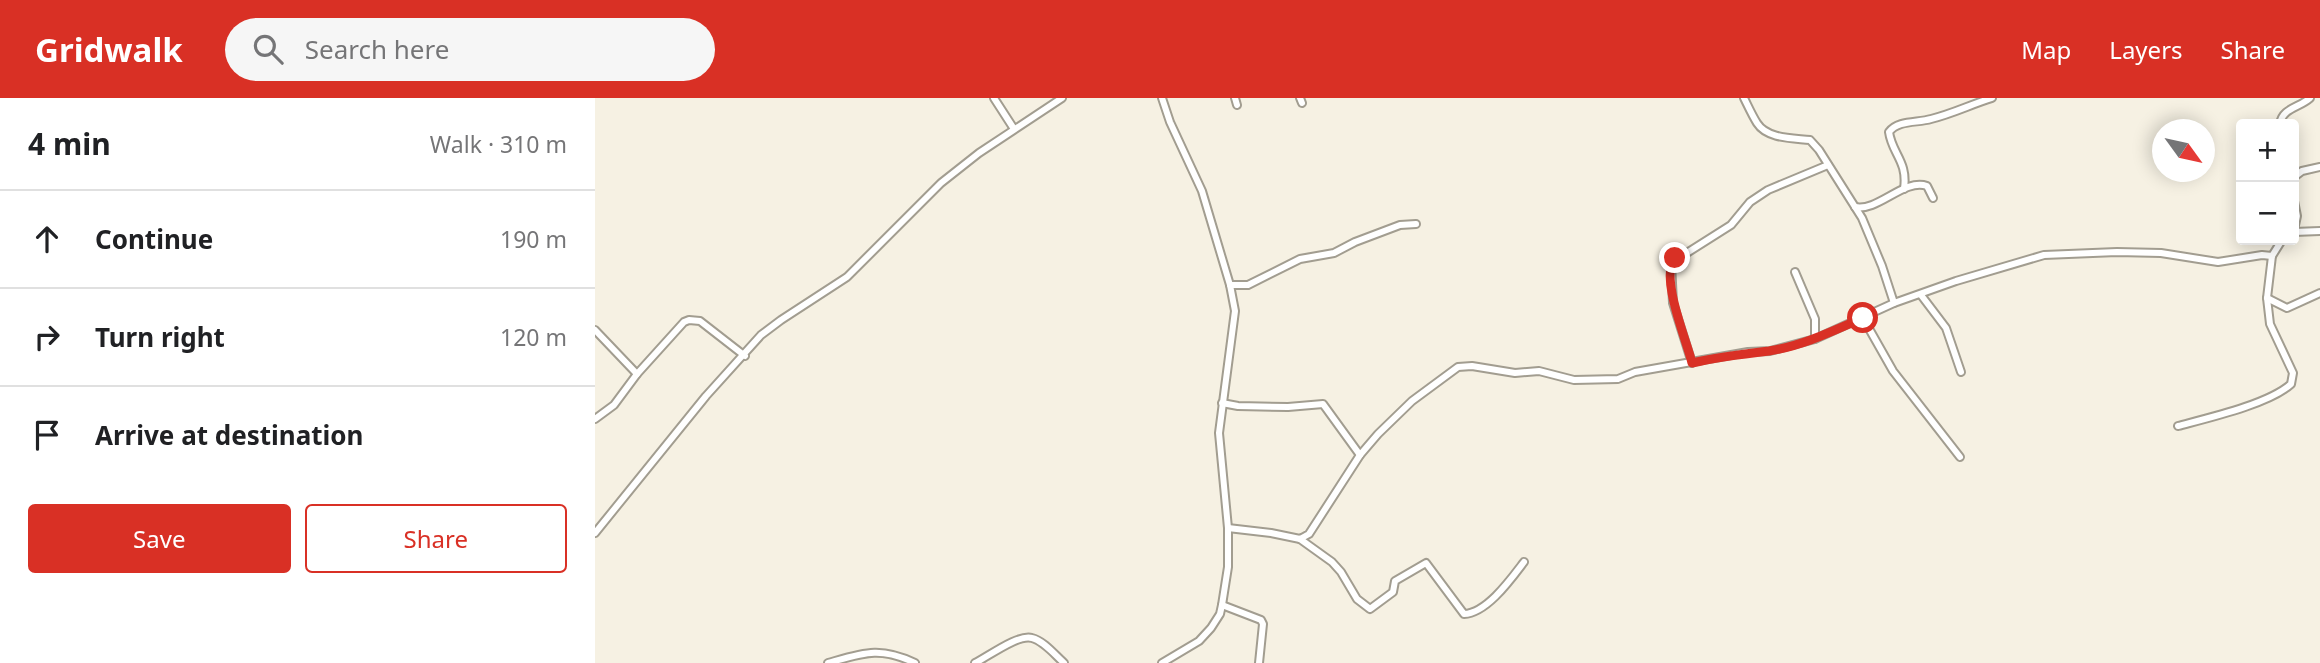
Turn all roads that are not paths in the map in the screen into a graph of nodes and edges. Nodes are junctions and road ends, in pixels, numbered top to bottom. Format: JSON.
{"nodes":[{"id":1,"x":994,"y":98,"type":"edge"},
{"id":2,"x":1062,"y":98,"type":"edge"},
{"id":3,"x":1162,"y":98,"type":"edge"},
{"id":4,"x":1744,"y":98,"type":"edge"},
{"id":5,"x":1992,"y":98,"type":"edge"},
{"id":6,"x":2309,"y":98,"type":"edge"},
{"id":7,"x":2282,"y":119,"type":"edge"},
{"id":8,"x":1014,"y":129,"type":"junction"},
{"id":9,"x":1828,"y":165,"type":"junction"},
{"id":10,"x":2320,"y":167,"type":"edge"},
{"id":11,"x":2299,"y":173,"type":"edge"},
{"id":12,"x":1905,"y":189,"type":"junction"},
{"id":13,"x":1933,"y":198,"type":"dead end"},
{"id":14,"x":1855,"y":207,"type":"junction"},
{"id":15,"x":1864,"y":209,"type":"junction"},
{"id":16,"x":1862,"y":218,"type":"junction"},
{"id":17,"x":1416,"y":223,"type":"dead end"},
{"id":18,"x":2320,"y":230,"type":"edge"},
{"id":19,"x":2299,"y":231,"type":"edge"},
{"id":20,"x":2279,"y":245,"type":"edge"},
{"id":21,"x":2272,"y":256,"type":"junction"},
{"id":22,"x":1795,"y":272,"type":"dead end"},
{"id":23,"x":1230,"y":285,"type":"junction"},
{"id":24,"x":2320,"y":293,"type":"edge"},
{"id":25,"x":1921,"y":295,"type":"junction"},
{"id":26,"x":2267,"y":298,"type":"junction"},
{"id":27,"x":1894,"y":303,"type":"junction"},
{"id":28,"x":1863,"y":318,"type":"junction"},
{"id":29,"x":595,"y":330,"type":"edge"},
{"id":30,"x":1815,"y":339,"type":"junction"},
{"id":31,"x":745,"y":356,"type":"junction"},
{"id":32,"x":1692,"y":363,"type":"junction"},
{"id":33,"x":1961,"y":372,"type":"dead end"},
{"id":34,"x":637,"y":374,"type":"junction"},
{"id":35,"x":1222,"y":403,"type":"junction"},
{"id":36,"x":595,"y":419,"type":"edge"},
{"id":37,"x":2178,"y":426,"type":"dead end"},
{"id":38,"x":1360,"y":455,"type":"junction"},
{"id":39,"x":1960,"y":457,"type":"dead end"},
{"id":40,"x":1228,"y":528,"type":"junction"},
{"id":41,"x":595,"y":533,"type":"edge"},
{"id":42,"x":1300,"y":539,"type":"junction"},
{"id":43,"x":1524,"y":562,"type":"dead end"},
{"id":44,"x":1222,"y":605,"type":"junction"},
{"id":45,"x":878,"y":653,"type":"junction"},
{"id":46,"x":828,"y":663,"type":"edge"},
{"id":47,"x":879,"y":663,"type":"edge"},
{"id":48,"x":915,"y":663,"type":"edge"},
{"id":49,"x":975,"y":663,"type":"edge"},
{"id":50,"x":1064,"y":663,"type":"edge"},
{"id":51,"x":1162,"y":663,"type":"edge"},
{"id":52,"x":1259,"y":663,"type":"edge"}],
"edges":[{"from":1,"to":8,"type":"street"},
{"from":2,"to":8,"type":"street"},
{"from":3,"to":23,"type":"street"},
{"from":4,"to":9,"type":"street"},
{"from":5,"to":12,"type":"street"},
{"from":6,"to":7,"type":"street"},
{"from":8,"to":31,"type":"street"},
{"from":9,"to":14,"type":"street"},
{"from":9,"to":32,"type":"street"},
{"from":10,"to":11,"type":"street"},
{"from":12,"to":13,"type":"street"},
{"from":12,"to":15,"type":"street"},
{"from":14,"to":15,"type":"street"},
{"from":14,"to":16,"type":"street"},
{"from":15,"to":16,"type":"street"},
{"from":16,"to":27,"type":"street"},
{"from":17,"to":23,"type":"street"},
{"from":18,"to":19,"type":"street"},
{"from":20,"to":21,"type":"street"},
{"from":21,"to":25,"type":"street"},
{"from":21,"to":26,"type":"street"},
{"from":22,"to":30,"type":"street"},
{"from":23,"to":35,"type":"street"},
{"from":24,"to":26,"type":"street"},
{"from":25,"to":27,"type":"street"},
{"from":25,"to":33,"type":"street"},
{"from":26,"to":37,"type":"street"},
{"from":27,"to":28,"type":"street"},
{"from":28,"to":30,"type":"street"},
{"from":28,"to":39,"type":"street"},
{"from":29,"to":34,"type":"street"},
{"from":30,"to":32,"type":"street"},
{"from":31,"to":34,"type":"street"},
{"from":31,"to":41,"type":"street"},
{"from":32,"to":38,"type":"street"},
{"from":34,"to":36,"type":"street"},
{"from":35,"to":38,"type":"street"},
{"from":35,"to":40,"type":"street"},
{"from":38,"to":42,"type":"street"},
{"from":40,"to":42,"type":"street"},
{"from":40,"to":44,"type":"street"},
{"from":42,"to":43,"type":"street"},
{"from":44,"to":51,"type":"street"},
{"from":44,"to":52,"type":"street"},
{"from":45,"to":46,"type":"street"},
{"from":45,"to":47,"type":"street"},
{"from":45,"to":48,"type":"street"},
{"from":49,"to":50,"type":"street"}]}
